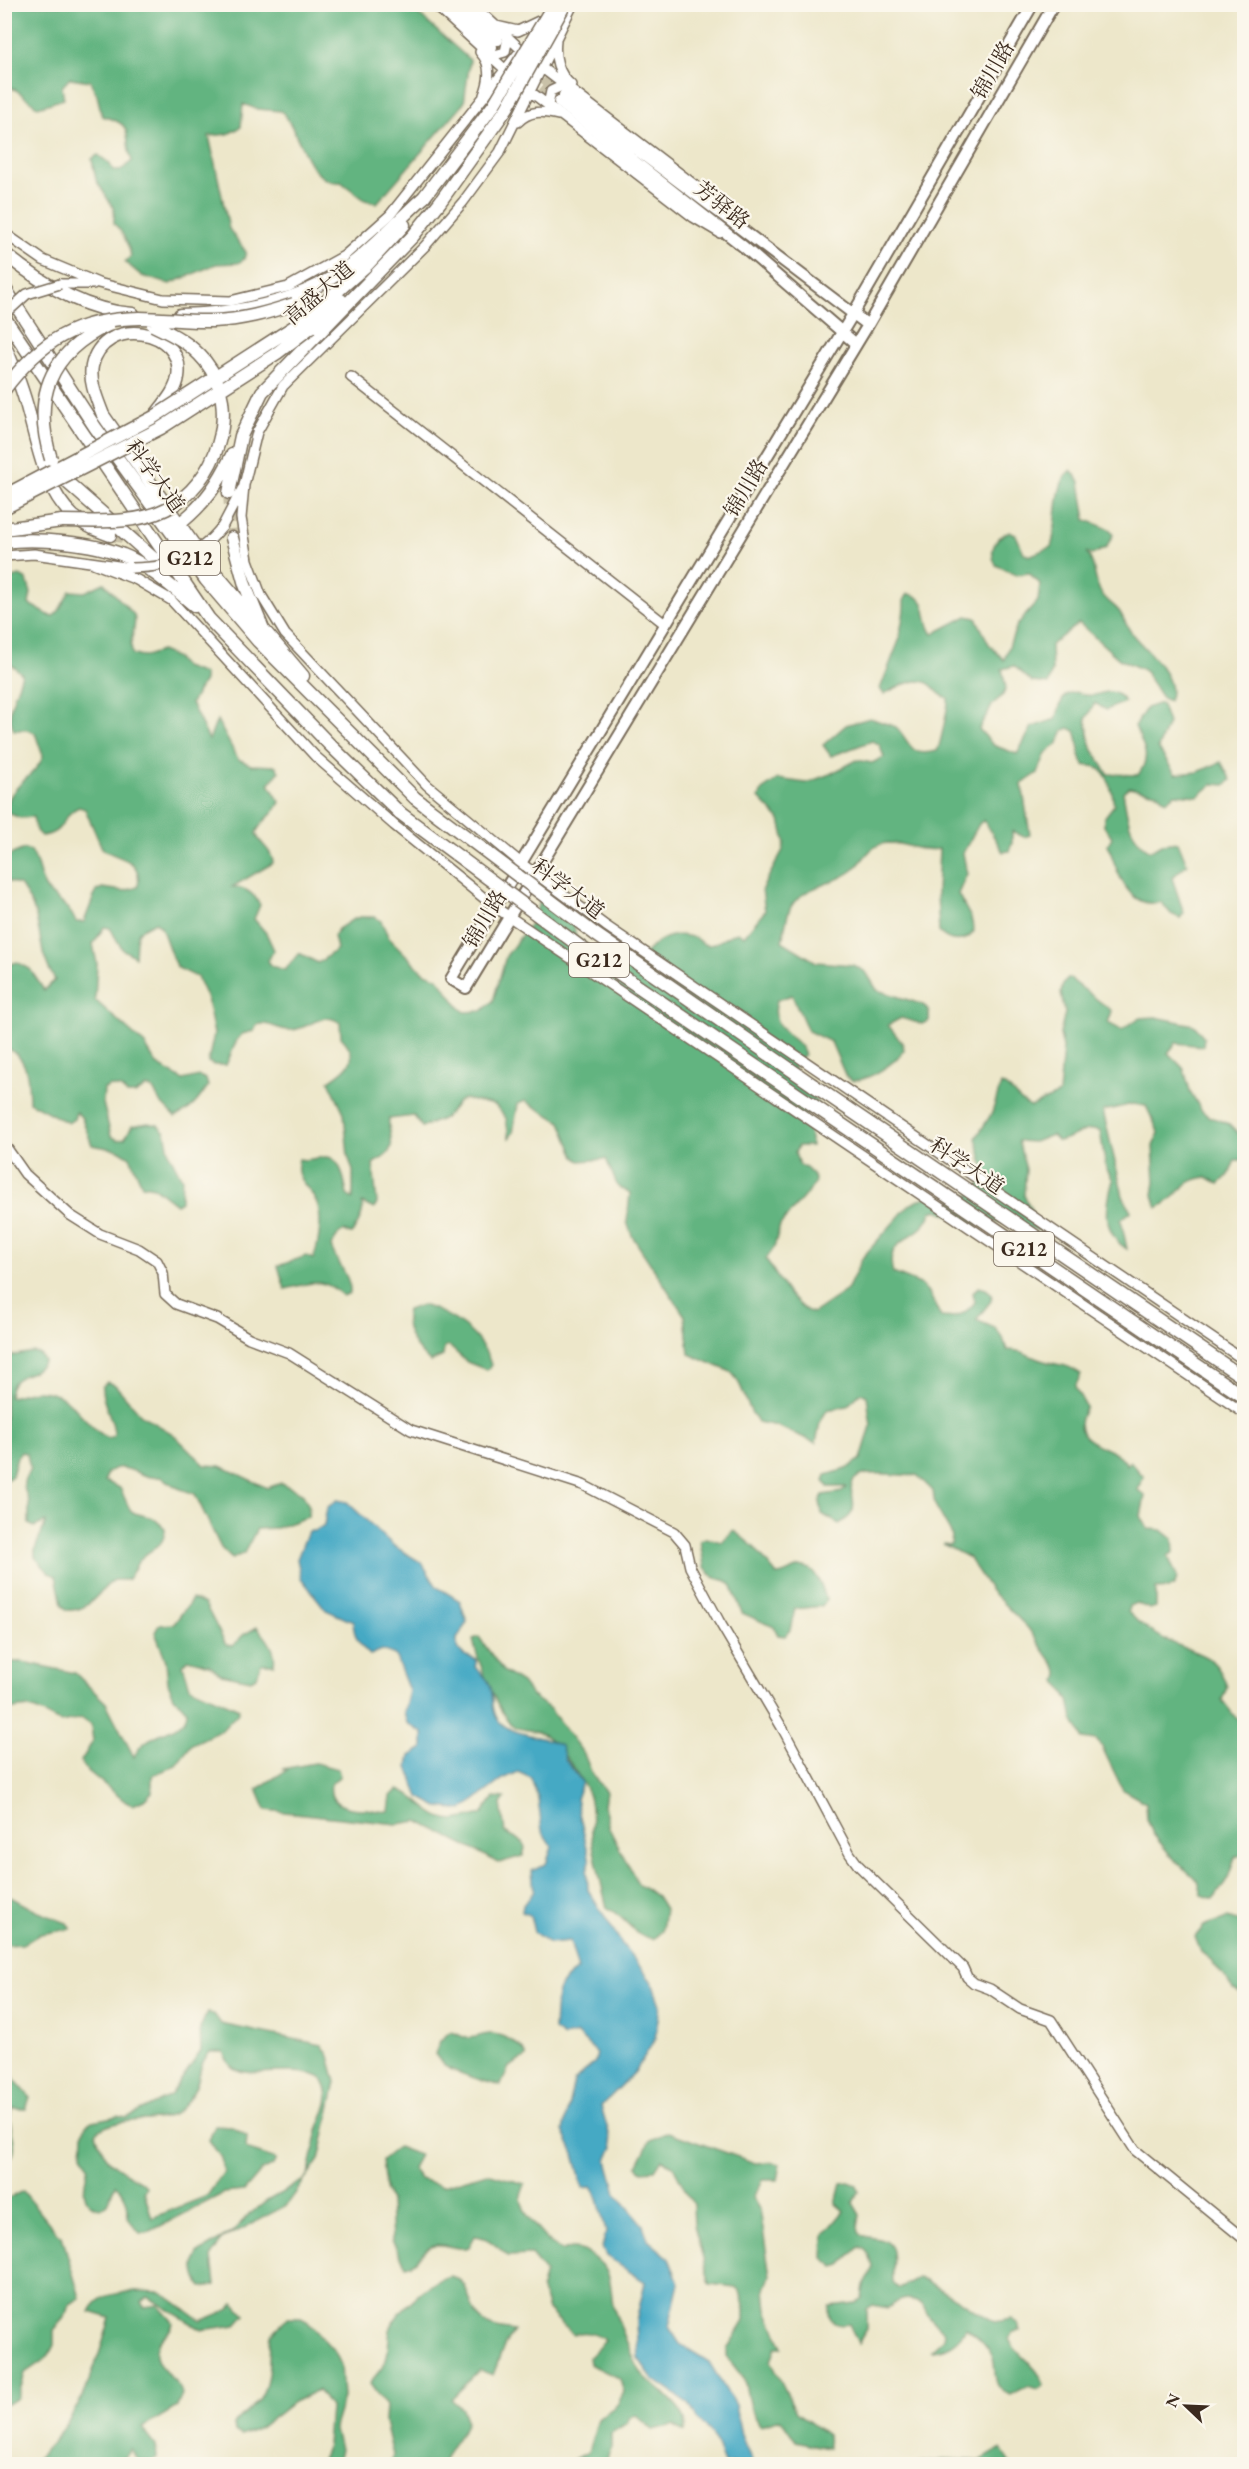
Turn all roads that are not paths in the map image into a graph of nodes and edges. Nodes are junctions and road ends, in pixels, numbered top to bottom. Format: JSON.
{"nodes":[{"id":1,"x":434,"y":4,"type":"edge"},
{"id":2,"x":446,"y":4,"type":"edge"},
{"id":3,"x":459,"y":4,"type":"edge"},
{"id":4,"x":472,"y":4,"type":"edge"},
{"id":5,"x":548,"y":4,"type":"edge"},
{"id":6,"x":554,"y":4,"type":"edge"},
{"id":7,"x":565,"y":4,"type":"edge"},
{"id":8,"x":573,"y":4,"type":"edge"},
{"id":9,"x":1053,"y":4,"type":"edge"},
{"id":10,"x":1028,"y":6,"type":"edge"},
{"id":11,"x":539,"y":21,"type":"junction"},
{"id":12,"x":455,"y":23,"type":"junction"},
{"id":13,"x":494,"y":25,"type":"junction"},
{"id":14,"x":557,"y":33,"type":"junction"},
{"id":15,"x":498,"y":45,"type":"junction"},
{"id":16,"x":521,"y":50,"type":"junction"},
{"id":17,"x":541,"y":67,"type":"junction"},
{"id":18,"x":506,"y":70,"type":"junction"},
{"id":19,"x":530,"y":91,"type":"junction"},
{"id":20,"x":559,"y":97,"type":"junction"},
{"id":21,"x":480,"y":104,"type":"junction"},
{"id":22,"x":599,"y":112,"type":"junction"},
{"id":23,"x":561,"y":116,"type":"junction"},
{"id":24,"x":513,"y":128,"type":"junction"},
{"id":25,"x":424,"y":197,"type":"junction"},
{"id":26,"x":4,"y":233,"type":"edge"},
{"id":27,"x":412,"y":236,"type":"junction"},
{"id":28,"x":748,"y":243,"type":"junction"},
{"id":29,"x":4,"y":253,"type":"edge"},
{"id":30,"x":352,"y":263,"type":"junction"},
{"id":31,"x":98,"y":284,"type":"junction"},
{"id":32,"x":4,"y":287,"type":"edge"},
{"id":33,"x":853,"y":314,"type":"junction"},
{"id":34,"x":4,"y":316,"type":"edge"},
{"id":35,"x":118,"y":317,"type":"junction"},
{"id":36,"x":308,"y":323,"type":"junction"},
{"id":37,"x":868,"y":325,"type":"junction"},
{"id":38,"x":842,"y":332,"type":"junction"},
{"id":39,"x":4,"y":344,"type":"edge"},
{"id":40,"x":856,"y":344,"type":"junction"},
{"id":41,"x":351,"y":377,"type":"dead end"},
{"id":42,"x":4,"y":390,"type":"edge"},
{"id":43,"x":154,"y":417,"type":"junction"},
{"id":44,"x":241,"y":436,"type":"junction"},
{"id":45,"x":244,"y":485,"type":"junction"},
{"id":46,"x":229,"y":493,"type":"tunnel mouth"},
{"id":47,"x":4,"y":496,"type":"edge"},
{"id":48,"x":4,"y":508,"type":"edge"},
{"id":49,"x":183,"y":520,"type":"tunnel mouth"},
{"id":50,"x":4,"y":529,"type":"edge"},
{"id":51,"x":110,"y":535,"type":"tunnel mouth"},
{"id":52,"x":232,"y":538,"type":"tunnel mouth"},
{"id":53,"x":4,"y":542,"type":"edge"},
{"id":54,"x":4,"y":556,"type":"edge"},
{"id":55,"x":93,"y":563,"type":"junction"},
{"id":56,"x":177,"y":590,"type":"junction"},
{"id":57,"x":209,"y":619,"type":"junction"},
{"id":58,"x":665,"y":624,"type":"junction"},
{"id":59,"x":263,"y":628,"type":"junction"},
{"id":60,"x":348,"y":729,"type":"junction"},
{"id":61,"x":522,"y":863,"type":"junction"},
{"id":62,"x":535,"y":873,"type":"junction"},
{"id":63,"x":495,"y":907,"type":"junction"},
{"id":64,"x":509,"y":917,"type":"junction"},
{"id":65,"x":4,"y":1144,"type":"edge"},
{"id":66,"x":1245,"y":1360,"type":"edge"},
{"id":67,"x":1245,"y":1378,"type":"edge"},
{"id":68,"x":1245,"y":1397,"type":"edge"},
{"id":69,"x":1245,"y":1413,"type":"edge"},
{"id":70,"x":1245,"y":2240,"type":"edge"}],
"edges":[{"from":1,"to":12,"type":"main road"},
{"from":2,"to":15,"type":"main road"},
{"from":3,"to":15,"type":"main road"},
{"from":4,"to":13,"type":"main road"},
{"from":5,"to":11,"type":"main road","name":"高盛大道"},
{"from":6,"to":25,"type":"highway","name":"高盛大道","bridge":true},
{"from":7,"to":27,"type":"highway","name":"高盛大道","bridge":true},
{"from":8,"to":14,"type":"main road","name":"高盛大道"},
{"from":9,"to":37,"type":"main road","name":"锦川路"},
{"from":10,"to":33,"type":"main road","name":"锦川路"},
{"from":11,"to":13,"type":"main road"},
{"from":11,"to":16,"type":"main road","name":"高盛大道"},
{"from":12,"to":15,"type":"main road"},
{"from":12,"to":21,"type":"main road"},
{"from":13,"to":15,"type":"main road"},
{"from":14,"to":17,"type":"main road","name":"高盛大道"},
{"from":14,"to":22,"type":"main road"},
{"from":15,"to":16,"type":"main road"},
{"from":15,"to":18,"type":"main road"},
{"from":16,"to":17,"type":"main road"},
{"from":16,"to":18,"type":"main road","name":"高盛大道"},
{"from":17,"to":19,"type":"main road","name":"高盛大道"},
{"from":17,"to":20,"type":"main road"},
{"from":18,"to":19,"type":"main road"},
{"from":18,"to":21,"type":"main road","name":"高盛大道"},
{"from":19,"to":20,"type":"main road"},
{"from":19,"to":24,"type":"main road","name":"高盛大道"},
{"from":20,"to":22,"type":"main road"},
{"from":20,"to":23,"type":"main road"},
{"from":20,"to":28,"type":"main road","name":"芳驿路"},
{"from":21,"to":24,"type":"main road"},
{"from":21,"to":31,"type":"main road","name":"高盛大道"},
{"from":22,"to":28,"type":"main road"},
{"from":23,"to":24,"type":"main road"},
{"from":23,"to":28,"type":"main road"},
{"from":24,"to":45,"type":"main road","name":"高盛大道"},
{"from":25,"to":30,"type":"highway"},
{"from":25,"to":36,"type":"highway","name":"高盛大道"},
{"from":26,"to":31,"type":"main road"},
{"from":27,"to":36,"type":"highway","name":"高盛大道"},
{"from":27,"to":44,"type":"highway"},
{"from":28,"to":33,"type":"main road","name":"芳驿路"},
{"from":28,"to":38,"type":"main road","name":"芳驿路"},
{"from":29,"to":35,"type":"highway"},
{"from":30,"to":35,"type":"highway"},
{"from":30,"to":35,"type":"highway","bridge":true},
{"from":31,"to":34,"type":"main road","bridge":true},
{"from":32,"to":60,"type":"highway","name":"科学大道","number":"G212"},
{"from":33,"to":37,"type":"main road","name":"芳驿路"},
{"from":33,"to":38,"type":"main road","name":"锦川路"},
{"from":34,"to":57,"type":"highway","name":"科学大道","number":"G212"},
{"from":35,"to":42,"type":"highway","bridge":true},
{"from":35,"to":50,"type":"highway","bridge":true},
{"from":35,"to":56,"type":"highway","bridge":true},
{"from":36,"to":43,"type":"highway","name":"高盛大道","bridge":true},
{"from":36,"to":48,"type":"highway","name":"高盛大道","bridge":true},
{"from":37,"to":40,"type":"main road","name":"锦川路"},
{"from":38,"to":40,"type":"main road","name":"芳驿路"},
{"from":38,"to":58,"type":"main road","name":"锦川路"},
{"from":39,"to":51,"type":"highway"},
{"from":40,"to":62,"type":"main road","name":"锦川路"},
{"from":41,"to":58,"type":"main road"},
{"from":43,"to":47,"type":"highway","name":"高盛大道","bridge":true},
{"from":43,"to":59,"type":"highway"},
{"from":44,"to":46,"type":"highway"},
{"from":44,"to":49,"type":"highway"},
{"from":45,"to":55,"type":"main road","bridge":true},
{"from":45,"to":61,"type":"main road","name":"科学大道"},
{"from":52,"to":59,"type":"highway"},
{"from":53,"to":56,"type":"highway"},
{"from":54,"to":55,"type":"main road"},
{"from":55,"to":63,"type":"main road"},
{"from":56,"to":57,"type":"highway"},
{"from":57,"to":68,"type":"highway","name":"科学大道","number":"G212","bridge":true},
{"from":58,"to":61,"type":"main road","name":"锦川路"},
{"from":59,"to":60,"type":"highway"},
{"from":60,"to":67,"type":"highway","name":"科学大道","number":"G212","bridge":true},
{"from":61,"to":62,"type":"main road","name":"科学大道"},
{"from":61,"to":63,"type":"main road","name":"锦川路"},
{"from":62,"to":64,"type":"main road","name":"锦川路"},
{"from":62,"to":66,"type":"main road","name":"科学大道"},
{"from":63,"to":64,"type":"main road"},
{"from":63,"to":64,"type":"main road","name":"锦川路"},
{"from":64,"to":69,"type":"main road"},
{"from":65,"to":70,"type":"main road"}]}
